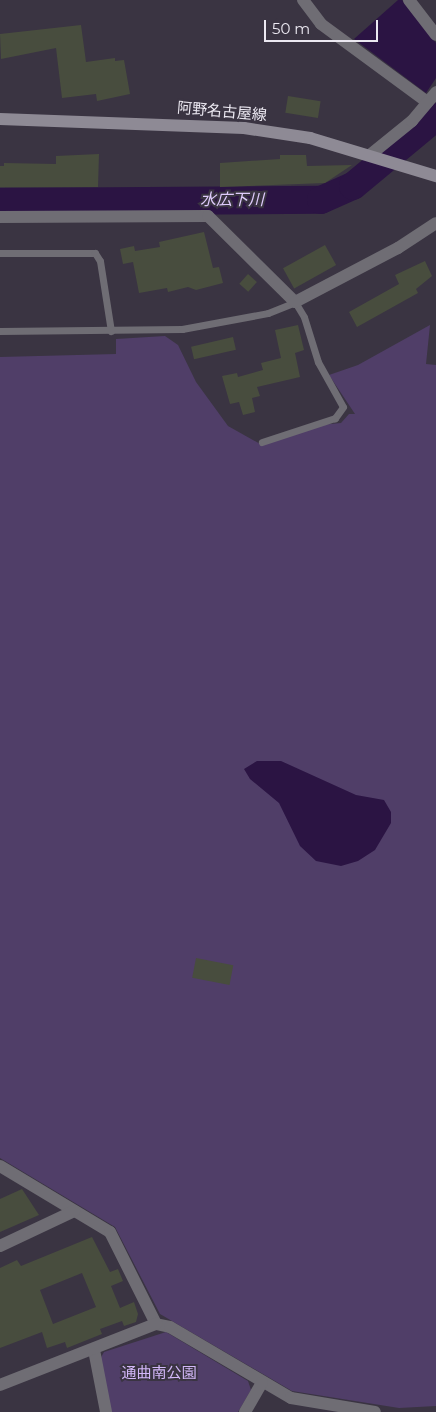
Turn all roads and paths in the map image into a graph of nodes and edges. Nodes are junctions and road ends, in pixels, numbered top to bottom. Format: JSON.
{"nodes":[{"id":1,"x":303,"y":0,"type":"edge"},
{"id":2,"x":409,"y":0,"type":"edge"},
{"id":3,"x":436,"y":34,"type":"edge"},
{"id":4,"x":436,"y":92,"type":"edge"},
{"id":5,"x":427,"y":102,"type":"junction"},
{"id":6,"x":0,"y":119,"type":"edge"},
{"id":7,"x":372,"y":156,"type":"junction"},
{"id":8,"x":436,"y":176,"type":"edge"},
{"id":9,"x":0,"y":217,"type":"edge"},
{"id":10,"x":436,"y":223,"type":"edge"},
{"id":11,"x":0,"y":253,"type":"edge"},
{"id":12,"x":295,"y":302,"type":"junction"},
{"id":13,"x":0,"y":331,"type":"edge"},
{"id":14,"x":111,"y":331,"type":"junction"},
{"id":15,"x":262,"y":442,"type":"dead end"},
{"id":16,"x":0,"y":1166,"type":"edge"},
{"id":17,"x":74,"y":1211,"type":"junction"},
{"id":18,"x":0,"y":1246,"type":"edge"},
{"id":19,"x":156,"y":1324,"type":"junction"},
{"id":20,"x":94,"y":1350,"type":"junction"},
{"id":21,"x":262,"y":1382,"type":"junction"},
{"id":22,"x":0,"y":1385,"type":"edge"},
{"id":23,"x":318,"y":1407,"type":"edge"},
{"id":24,"x":106,"y":1412,"type":"edge"},
{"id":25,"x":245,"y":1412,"type":"edge"},
{"id":26,"x":375,"y":1412,"type":"edge"}],
"edges":[{"from":1,"to":5,"type":"street"},
{"from":2,"to":3,"type":"street"},
{"from":4,"to":5,"type":"street"},
{"from":5,"to":7,"type":"street"},
{"from":6,"to":7,"type":"main road","name":"阿野名古屋線"},
{"from":7,"to":8,"type":"main road","name":"阿野名古屋線"},
{"from":9,"to":12,"type":"street"},
{"from":10,"to":12,"type":"street"},
{"from":11,"to":14,"type":"lane"},
{"from":12,"to":14,"type":"lane"},
{"from":12,"to":15,"type":"lane"},
{"from":13,"to":14,"type":"lane"},
{"from":16,"to":17,"type":"street"},
{"from":17,"to":18,"type":"street"},
{"from":17,"to":19,"type":"street"},
{"from":19,"to":20,"type":"street"},
{"from":19,"to":21,"type":"street"},
{"from":20,"to":22,"type":"street"},
{"from":20,"to":24,"type":"street"},
{"from":21,"to":23,"type":"street"},
{"from":21,"to":25,"type":"street"},
{"from":23,"to":26,"type":"street"}]}
